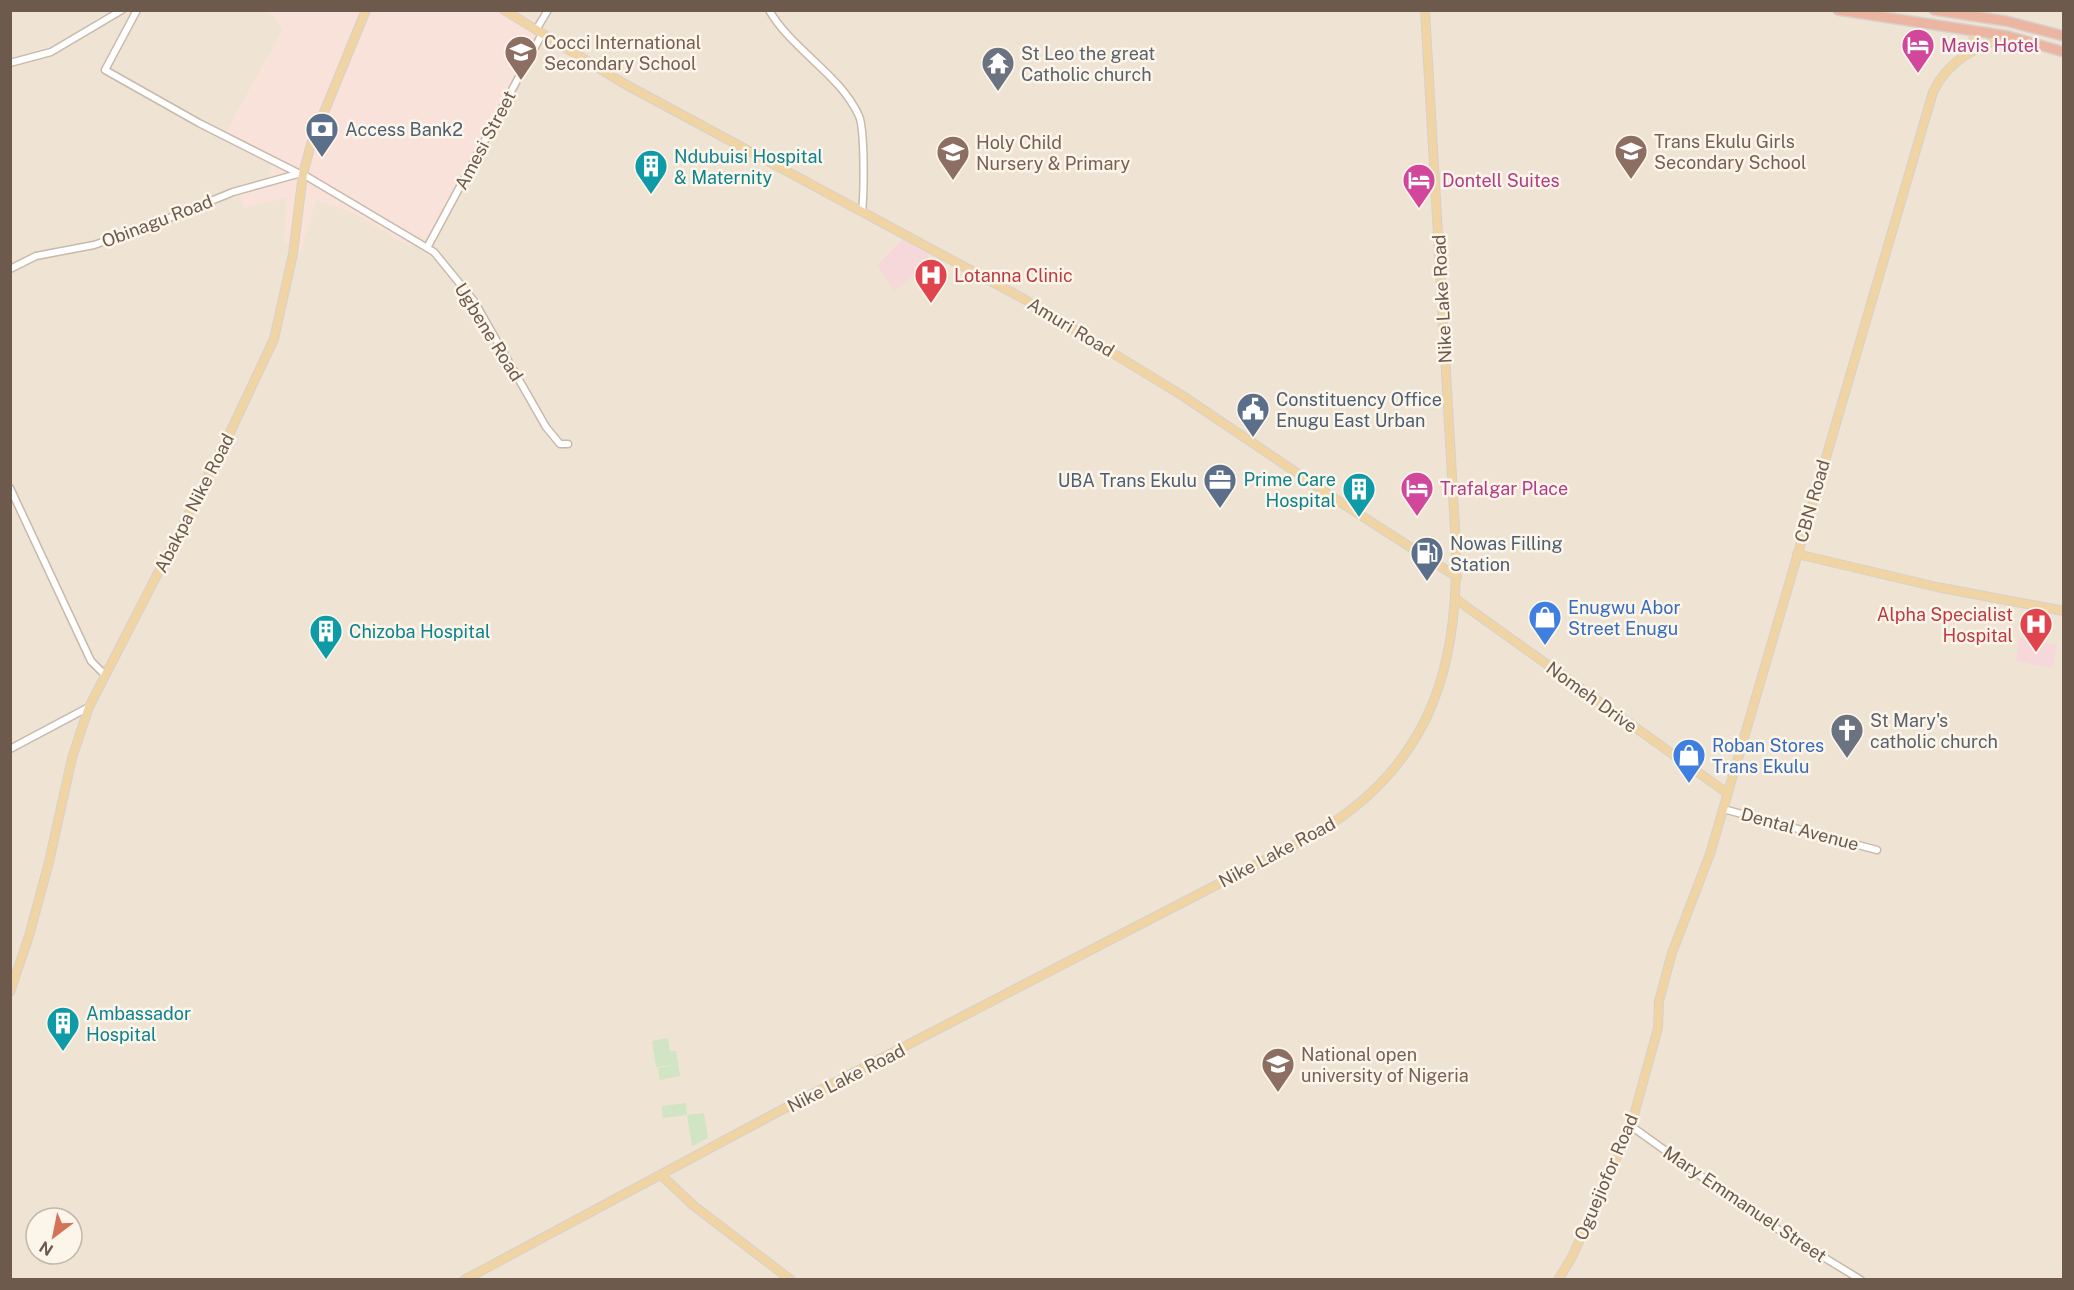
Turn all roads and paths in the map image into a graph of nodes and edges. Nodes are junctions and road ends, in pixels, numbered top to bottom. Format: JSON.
{"nodes":[{"id":1,"x":122,"y":10,"type":"edge"},
{"id":2,"x":137,"y":10,"type":"edge"},
{"id":3,"x":364,"y":10,"type":"edge"},
{"id":4,"x":504,"y":10,"type":"edge"},
{"id":5,"x":548,"y":10,"type":"edge"},
{"id":6,"x":769,"y":10,"type":"edge"},
{"id":7,"x":1425,"y":10,"type":"edge"},
{"id":8,"x":1838,"y":10,"type":"edge"},
{"id":9,"x":1934,"y":10,"type":"edge"},
{"id":10,"x":1979,"y":31,"type":"junction"},
{"id":11,"x":539,"y":32,"type":"junction"},
{"id":12,"x":2008,"y":36,"type":"junction"},
{"id":13,"x":2064,"y":36,"type":"edge"},
{"id":14,"x":2064,"y":52,"type":"edge"},
{"id":15,"x":1964,"y":55,"type":"junction"},
{"id":16,"x":10,"y":63,"type":"edge"},
{"id":17,"x":300,"y":173,"type":"junction"},
{"id":18,"x":862,"y":212,"type":"junction"},
{"id":19,"x":428,"y":246,"type":"junction"},
{"id":20,"x":10,"y":269,"type":"edge"},
{"id":21,"x":568,"y":444,"type":"dead end"},
{"id":22,"x":10,"y":488,"type":"edge"},
{"id":23,"x":1797,"y":554,"type":"junction"},
{"id":24,"x":1456,"y":556,"type":"junction"},
{"id":25,"x":1445,"y":568,"type":"junction"},
{"id":26,"x":1457,"y":574,"type":"junction"},
{"id":27,"x":1457,"y":596,"type":"junction"},
{"id":28,"x":2064,"y":611,"type":"edge"},
{"id":29,"x":104,"y":674,"type":"junction"},
{"id":30,"x":87,"y":708,"type":"junction"},
{"id":31,"x":10,"y":750,"type":"edge"},
{"id":32,"x":1726,"y":793,"type":"junction"},
{"id":33,"x":1722,"y":808,"type":"junction"},
{"id":34,"x":1877,"y":849,"type":"dead end"},
{"id":35,"x":10,"y":986,"type":"edge"},
{"id":36,"x":10,"y":992,"type":"edge"},
{"id":37,"x":1659,"y":1001,"type":"joint"},
{"id":38,"x":1631,"y":1126,"type":"junction"},
{"id":39,"x":661,"y":1176,"type":"junction"},
{"id":40,"x":464,"y":1280,"type":"edge"},
{"id":41,"x":791,"y":1280,"type":"edge"},
{"id":42,"x":1558,"y":1280,"type":"edge"},
{"id":43,"x":1861,"y":1280,"type":"edge"}],
"edges":[{"from":1,"to":16,"type":"street"},
{"from":2,"to":17,"type":"street","name":"Ugbene Road"},
{"from":3,"to":17,"type":"main road","name":"Abakpa Nike Road"},
{"from":4,"to":11,"type":"main road","name":"Amuri Road"},
{"from":5,"to":11,"type":"street","name":"Amesi Street"},
{"from":6,"to":18,"type":"street"},
{"from":7,"to":24,"type":"main road","name":"Nike Lake Road"},
{"from":8,"to":10,"type":"highway"},
{"from":9,"to":13,"type":"highway"},
{"from":10,"to":12,"type":"highway"},
{"from":10,"to":15,"type":"main road"},
{"from":11,"to":18,"type":"main road","name":"Amuri Road"},
{"from":11,"to":19,"type":"street","name":"Amesi Street"},
{"from":12,"to":14,"type":"highway"},
{"from":12,"to":15,"type":"main road","name":"CBN Road"},
{"from":15,"to":23,"type":"main road","name":"CBN Road"},
{"from":17,"to":19,"type":"street","name":"Ugbene Road"},
{"from":17,"to":20,"type":"street","name":"Obinagu Road"},
{"from":17,"to":29,"type":"main road","name":"Abakpa Nike Road"},
{"from":18,"to":25,"type":"main road","name":"Amuri Road"},
{"from":19,"to":21,"type":"street","name":"Ugbene Road"},
{"from":22,"to":29,"type":"street"},
{"from":23,"to":28,"type":"main road"},
{"from":23,"to":32,"type":"main road","name":"CBN Road"},
{"from":24,"to":25,"type":"main road"},
{"from":24,"to":26,"type":"main road","name":"Nike Lake Road"},
{"from":25,"to":26,"type":"main road","name":"Amuri Road"},
{"from":25,"to":27,"type":"main road"},
{"from":26,"to":27,"type":"main road","name":"Nike Lake Road"},
{"from":27,"to":32,"type":"main road","name":"Nomeh Drive"},
{"from":27,"to":39,"type":"main road","name":"Nike Lake Road"},
{"from":29,"to":30,"type":"main road","name":"Abakpa Nike Road"},
{"from":30,"to":31,"type":"street"},
{"from":30,"to":35,"type":"main road","name":"Abakpa Nike Road"},
{"from":30,"to":36,"type":"main road","name":"Abakpa Nike Road"},
{"from":32,"to":33,"type":"main road","name":"CBN Road"},
{"from":33,"to":34,"type":"street","name":"Dental Avenue"},
{"from":33,"to":37,"type":"main road","name":"CBN Road"},
{"from":37,"to":38,"type":"main road","name":"Oguejiofor Road"},
{"from":38,"to":42,"type":"main road","name":"Oguejiofor Road"},
{"from":38,"to":43,"type":"street","name":"Mary Emmanuel Street"},
{"from":39,"to":40,"type":"main road","name":"Nike Lake Road"},
{"from":39,"to":41,"type":"main road"}]}
